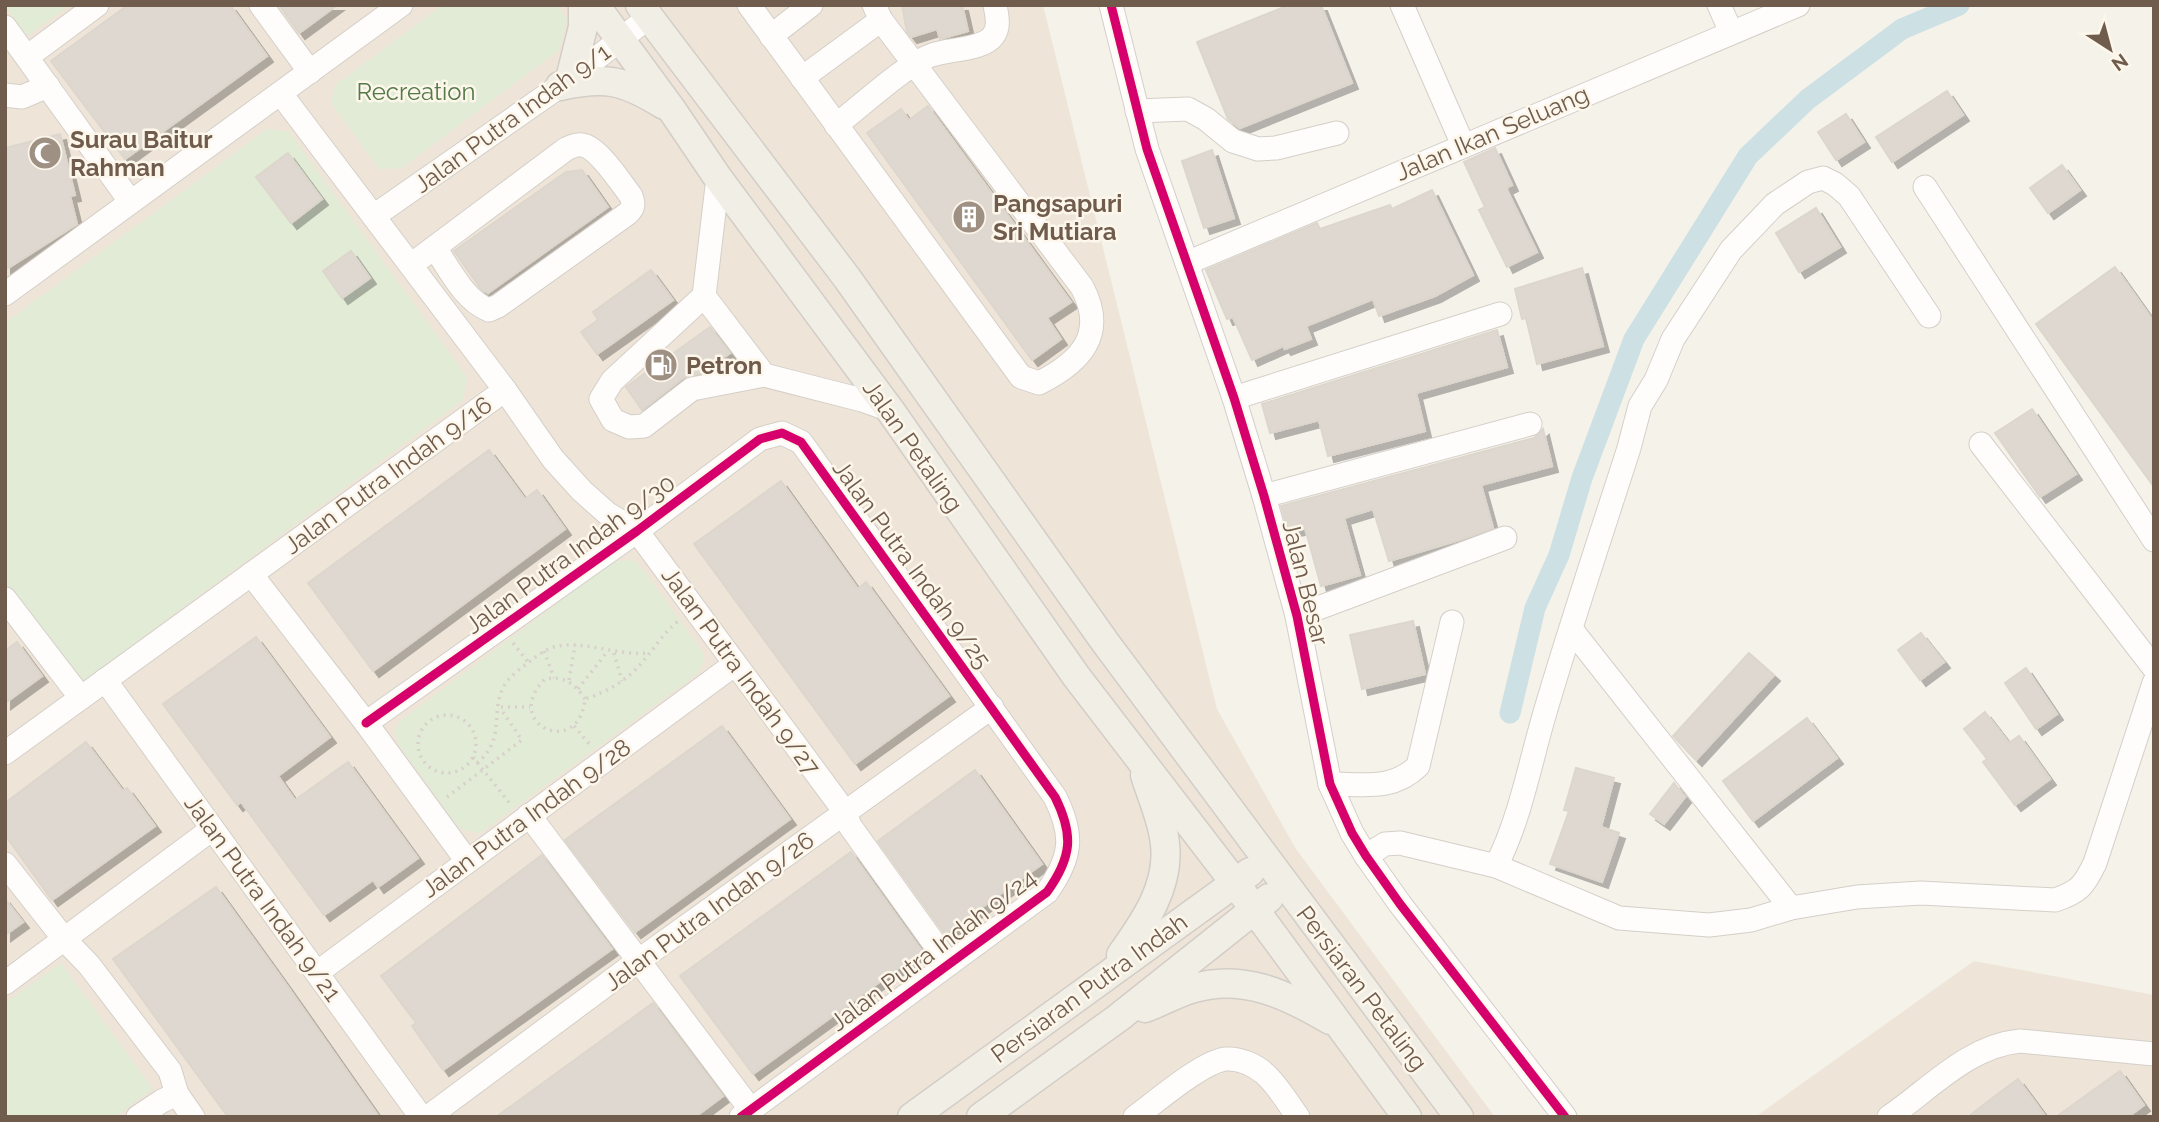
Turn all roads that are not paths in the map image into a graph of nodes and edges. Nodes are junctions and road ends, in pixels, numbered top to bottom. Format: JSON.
{"nodes":[{"id":1,"x":97,"y":5,"type":"edge"},
{"id":2,"x":261,"y":5,"type":"edge"},
{"id":3,"x":401,"y":5,"type":"edge"},
{"id":4,"x":583,"y":5,"type":"edge"},
{"id":5,"x":595,"y":5,"type":"edge"},
{"id":6,"x":749,"y":5,"type":"edge"},
{"id":7,"x":811,"y":5,"type":"edge"},
{"id":8,"x":995,"y":5,"type":"edge"},
{"id":9,"x":1111,"y":5,"type":"edge"},
{"id":10,"x":1402,"y":5,"type":"edge"},
{"id":11,"x":1719,"y":5,"type":"edge"},
{"id":12,"x":1798,"y":5,"type":"edge"},
{"id":13,"x":645,"y":11,"type":"edge"},
{"id":14,"x":878,"y":13,"type":"edge"},
{"id":15,"x":5,"y":27,"type":"edge"},
{"id":16,"x":1731,"y":32,"type":"junction"},
{"id":17,"x":771,"y":36,"type":"junction"},
{"id":18,"x":621,"y":40,"type":"junction"},
{"id":19,"x":27,"y":57,"type":"junction"},
{"id":20,"x":915,"y":64,"type":"junction"},
{"id":21,"x":310,"y":72,"type":"junction"},
{"id":22,"x":802,"y":78,"type":"junction"},
{"id":23,"x":565,"y":83,"type":"junction"},
{"id":24,"x":48,"y":86,"type":"junction"},
{"id":25,"x":281,"y":94,"type":"junction"},
{"id":26,"x":5,"y":95,"type":"edge"},
{"id":27,"x":672,"y":110,"type":"junction"},
{"id":28,"x":1137,"y":111,"type":"junction"},
{"id":29,"x":836,"y":125,"type":"junction"},
{"id":30,"x":1336,"y":132,"type":"dead end"},
{"id":31,"x":1463,"y":145,"type":"junction"},
{"id":32,"x":718,"y":178,"type":"junction"},
{"id":33,"x":1925,"y":187,"type":"dead end"},
{"id":34,"x":130,"y":201,"type":"junction"},
{"id":35,"x":374,"y":216,"type":"junction"},
{"id":36,"x":435,"y":248,"type":"junction"},
{"id":37,"x":1187,"y":263,"type":"junction"},
{"id":38,"x":411,"y":265,"type":"junction"},
{"id":39,"x":5,"y":294,"type":"edge"},
{"id":40,"x":704,"y":296,"type":"junction"},
{"id":41,"x":1500,"y":314,"type":"dead end"},
{"id":42,"x":1929,"y":316,"type":"dead end"},
{"id":43,"x":764,"y":375,"type":"junction"},
{"id":44,"x":505,"y":390,"type":"junction"},
{"id":45,"x":1234,"y":398,"type":"junction"},
{"id":46,"x":890,"y":410,"type":"junction"},
{"id":47,"x":1530,"y":424,"type":"dead end"},
{"id":48,"x":801,"y":442,"type":"joint"},
{"id":49,"x":1981,"y":444,"type":"dead end"},
{"id":50,"x":1264,"y":496,"type":"junction"},
{"id":51,"x":637,"y":531,"type":"junction"},
{"id":52,"x":1505,"y":538,"type":"dead end"},
{"id":53,"x":2154,"y":540,"type":"edge"},
{"id":54,"x":251,"y":574,"type":"junction"},
{"id":55,"x":5,"y":598,"type":"edge"},
{"id":56,"x":1297,"y":616,"type":"junction"},
{"id":57,"x":1452,"y":622,"type":"dead end"},
{"id":58,"x":1571,"y":629,"type":"junction"},
{"id":59,"x":735,"y":664,"type":"junction"},
{"id":60,"x":2154,"y":668,"type":"edge"},
{"id":61,"x":105,"y":680,"type":"junction"},
{"id":62,"x":2154,"y":683,"type":"edge"},
{"id":63,"x":81,"y":698,"type":"junction"},
{"id":64,"x":992,"y":708,"type":"junction"},
{"id":65,"x":366,"y":723,"type":"junction"},
{"id":66,"x":5,"y":753,"type":"edge"},
{"id":67,"x":1140,"y":758,"type":"junction"},
{"id":68,"x":1330,"y":784,"type":"junction"},
{"id":69,"x":521,"y":812,"type":"junction"},
{"id":70,"x":845,"y":812,"type":"junction"},
{"id":71,"x":212,"y":829,"type":"junction"},
{"id":72,"x":1366,"y":856,"type":"junction"},
{"id":73,"x":1266,"y":860,"type":"junction"},
{"id":74,"x":467,"y":861,"type":"junction"},
{"id":75,"x":5,"y":864,"type":"edge"},
{"id":76,"x":1496,"y":866,"type":"junction"},
{"id":77,"x":1235,"y":883,"type":"junction"},
{"id":78,"x":1285,"y":885,"type":"junction"},
{"id":79,"x":1791,"y":908,"type":"junction"},
{"id":80,"x":1254,"y":909,"type":"junction"},
{"id":81,"x":65,"y":940,"type":"junction"},
{"id":82,"x":638,"y":961,"type":"junction"},
{"id":83,"x":949,"y":964,"type":"junction"},
{"id":84,"x":317,"y":972,"type":"junction"},
{"id":85,"x":5,"y":983,"type":"edge"},
{"id":86,"x":1092,"y":985,"type":"junction"},
{"id":87,"x":1118,"y":1018,"type":"junction"},
{"id":88,"x":1341,"y":1027,"type":"junction"},
{"id":89,"x":2154,"y":1054,"type":"edge"},
{"id":90,"x":177,"y":1094,"type":"junction"},
{"id":91,"x":746,"y":1113,"type":"edge"},
{"id":92,"x":1291,"y":1114,"type":"edge"},
{"id":93,"x":1899,"y":1114,"type":"edge"},
{"id":94,"x":138,"y":1117,"type":"edge"},
{"id":95,"x":193,"y":1117,"type":"edge"},
{"id":96,"x":421,"y":1117,"type":"edge"},
{"id":97,"x":428,"y":1117,"type":"edge"},
{"id":98,"x":912,"y":1117,"type":"edge"},
{"id":99,"x":981,"y":1117,"type":"edge"},
{"id":100,"x":1135,"y":1117,"type":"edge"},
{"id":101,"x":1407,"y":1117,"type":"edge"},
{"id":102,"x":1459,"y":1117,"type":"edge"},
{"id":103,"x":1565,"y":1117,"type":"edge"}],
"edges":[{"from":1,"to":19,"type":"street"},
{"from":2,"to":21,"type":"street"},
{"from":3,"to":21,"type":"street"},
{"from":4,"to":23,"type":"main road"},
{"from":5,"to":18,"type":"main road","name":"Jalan Petaling"},
{"from":6,"to":17,"type":"street"},
{"from":7,"to":17,"type":"street"},
{"from":8,"to":20,"type":"street"},
{"from":9,"to":28,"type":"street","name":"Jalan Besar"},
{"from":10,"to":31,"type":"street"},
{"from":11,"to":16,"type":"street"},
{"from":12,"to":16,"type":"street","name":"Jalan Ikan Seluang"},
{"from":13,"to":18,"type":"street","name":"Jalan Putra Indah 9/1"},
{"from":13,"to":73,"type":"main road","name":"Jalan Petaling"},
{"from":14,"to":20,"type":"street"},
{"from":14,"to":22,"type":"street"},
{"from":15,"to":19,"type":"street"},
{"from":16,"to":31,"type":"street","name":"Jalan Ikan Seluang"},
{"from":17,"to":22,"type":"street"},
{"from":18,"to":23,"type":"street","name":"Jalan Putra Indah 9/1"},
{"from":18,"to":27,"type":"main road","name":"Jalan Petaling"},
{"from":19,"to":24,"type":"street"},
{"from":20,"to":29,"type":"street"},
{"from":20,"to":29,"type":"street"},
{"from":21,"to":25,"type":"street"},
{"from":22,"to":29,"type":"street"},
{"from":23,"to":27,"type":"main road"},
{"from":23,"to":35,"type":"street","name":"Jalan Putra Indah 9/1"},
{"from":24,"to":26,"type":"street"},
{"from":24,"to":34,"type":"street"},
{"from":25,"to":34,"type":"street"},
{"from":25,"to":35,"type":"street","name":"Jalan Putra Indah 9/16"},
{"from":27,"to":32,"type":"main road","name":"Jalan Petaling"},
{"from":28,"to":30,"type":"street"},
{"from":28,"to":37,"type":"street","name":"Jalan Besar"},
{"from":31,"to":37,"type":"street","name":"Jalan Ikan Seluang"},
{"from":32,"to":40,"type":"street"},
{"from":32,"to":46,"type":"main road","name":"Jalan Petaling"},
{"from":33,"to":53,"type":"street"},
{"from":34,"to":39,"type":"street"},
{"from":35,"to":38,"type":"street","name":"Jalan Putra Indah 9/16"},
{"from":36,"to":36,"type":"street"},
{"from":36,"to":38,"type":"street"},
{"from":37,"to":45,"type":"street","name":"Jalan Besar"},
{"from":38,"to":44,"type":"street","name":"Jalan Putra Indah 9/16"},
{"from":40,"to":43,"type":"street"},
{"from":40,"to":43,"type":"street"},
{"from":41,"to":45,"type":"street"},
{"from":42,"to":58,"type":"street"},
{"from":43,"to":46,"type":"street"},
{"from":44,"to":51,"type":"street"},
{"from":44,"to":54,"type":"street","name":"Jalan Putra Indah 9/16"},
{"from":45,"to":50,"type":"street","name":"Jalan Besar"},
{"from":46,"to":67,"type":"main road","name":"Jalan Petaling"},
{"from":47,"to":50,"type":"street"},
{"from":48,"to":51,"type":"street","name":"Jalan Putra Indah 9/30"},
{"from":48,"to":64,"type":"street","name":"Jalan Putra Indah 9/25"},
{"from":49,"to":60,"type":"street"},
{"from":50,"to":56,"type":"street","name":"Jalan Besar"},
{"from":51,"to":59,"type":"street","name":"Jalan Putra Indah 9/27"},
{"from":51,"to":65,"type":"street","name":"Jalan Putra Indah 9/30"},
{"from":52,"to":56,"type":"street"},
{"from":54,"to":61,"type":"street","name":"Jalan Putra Indah 9/16"},
{"from":54,"to":65,"type":"street"},
{"from":55,"to":63,"type":"street"},
{"from":56,"to":68,"type":"street","name":"Jalan Besar"},
{"from":57,"to":68,"type":"street"},
{"from":58,"to":76,"type":"street"},
{"from":58,"to":79,"type":"street"},
{"from":59,"to":69,"type":"street","name":"Jalan Putra Indah 9/28"},
{"from":59,"to":70,"type":"street","name":"Jalan Putra Indah 9/27"},
{"from":61,"to":63,"type":"street","name":"Jalan Putra Indah 9/16"},
{"from":61,"to":71,"type":"street","name":"Jalan Putra Indah 9/21"},
{"from":62,"to":79,"type":"street"},
{"from":63,"to":66,"type":"street","name":"Jalan Putra Indah 9/16"},
{"from":64,"to":70,"type":"street","name":"Jalan Putra Indah 9/26"},
{"from":64,"to":83,"type":"street","name":"Jalan Putra Indah 9/24"},
{"from":65,"to":74,"type":"street"},
{"from":67,"to":77,"type":"main road","name":"Jalan Petaling"},
{"from":67,"to":86,"type":"main road"},
{"from":68,"to":72,"type":"street","name":"Jalan Besar"},
{"from":69,"to":74,"type":"street","name":"Jalan Putra Indah 9/28"},
{"from":69,"to":82,"type":"street"},
{"from":70,"to":82,"type":"street","name":"Jalan Putra Indah 9/26"},
{"from":70,"to":83,"type":"street","name":"Jalan Putra Indah 9/27"},
{"from":71,"to":81,"type":"street"},
{"from":71,"to":84,"type":"street","name":"Jalan Putra Indah 9/21"},
{"from":72,"to":76,"type":"street"},
{"from":72,"to":103,"type":"street","name":"Jalan Besar"},
{"from":73,"to":77,"type":"main road","name":"Persiaran Putra Indah"},
{"from":73,"to":78,"type":"main road","name":"Persiaran Petaling"},
{"from":74,"to":84,"type":"street","name":"Jalan Putra Indah 9/28"},
{"from":75,"to":81,"type":"street"},
{"from":76,"to":79,"type":"street"},
{"from":77,"to":80,"type":"main road","name":"Persiaran Petaling"},
{"from":77,"to":86,"type":"main road","name":"Persiaran Putra Indah"},
{"from":78,"to":80,"type":"main road","name":"Persiaran Putra Indah"},
{"from":78,"to":102,"type":"main road","name":"Persiaran Petaling"},
{"from":80,"to":87,"type":"main road","name":"Persiaran Putra Indah"},
{"from":80,"to":88,"type":"main road","name":"Persiaran Petaling"},
{"from":81,"to":85,"type":"street"},
{"from":81,"to":90,"type":"street"},
{"from":82,"to":91,"type":"street"},
{"from":82,"to":97,"type":"street","name":"Jalan Putra Indah 9/26"},
{"from":83,"to":91,"type":"street","name":"Jalan Putra Indah 9/24"},
{"from":84,"to":96,"type":"street","name":"Jalan Putra Indah 9/21"},
{"from":86,"to":98,"type":"main road","name":"Persiaran Putra Indah"},
{"from":87,"to":88,"type":"main road"},
{"from":87,"to":99,"type":"main road","name":"Persiaran Putra Indah"},
{"from":88,"to":101,"type":"main road","name":"Persiaran Petaling"},
{"from":89,"to":93,"type":"street"},
{"from":90,"to":94,"type":"street"},
{"from":90,"to":95,"type":"street"},
{"from":92,"to":100,"type":"street"}]}
